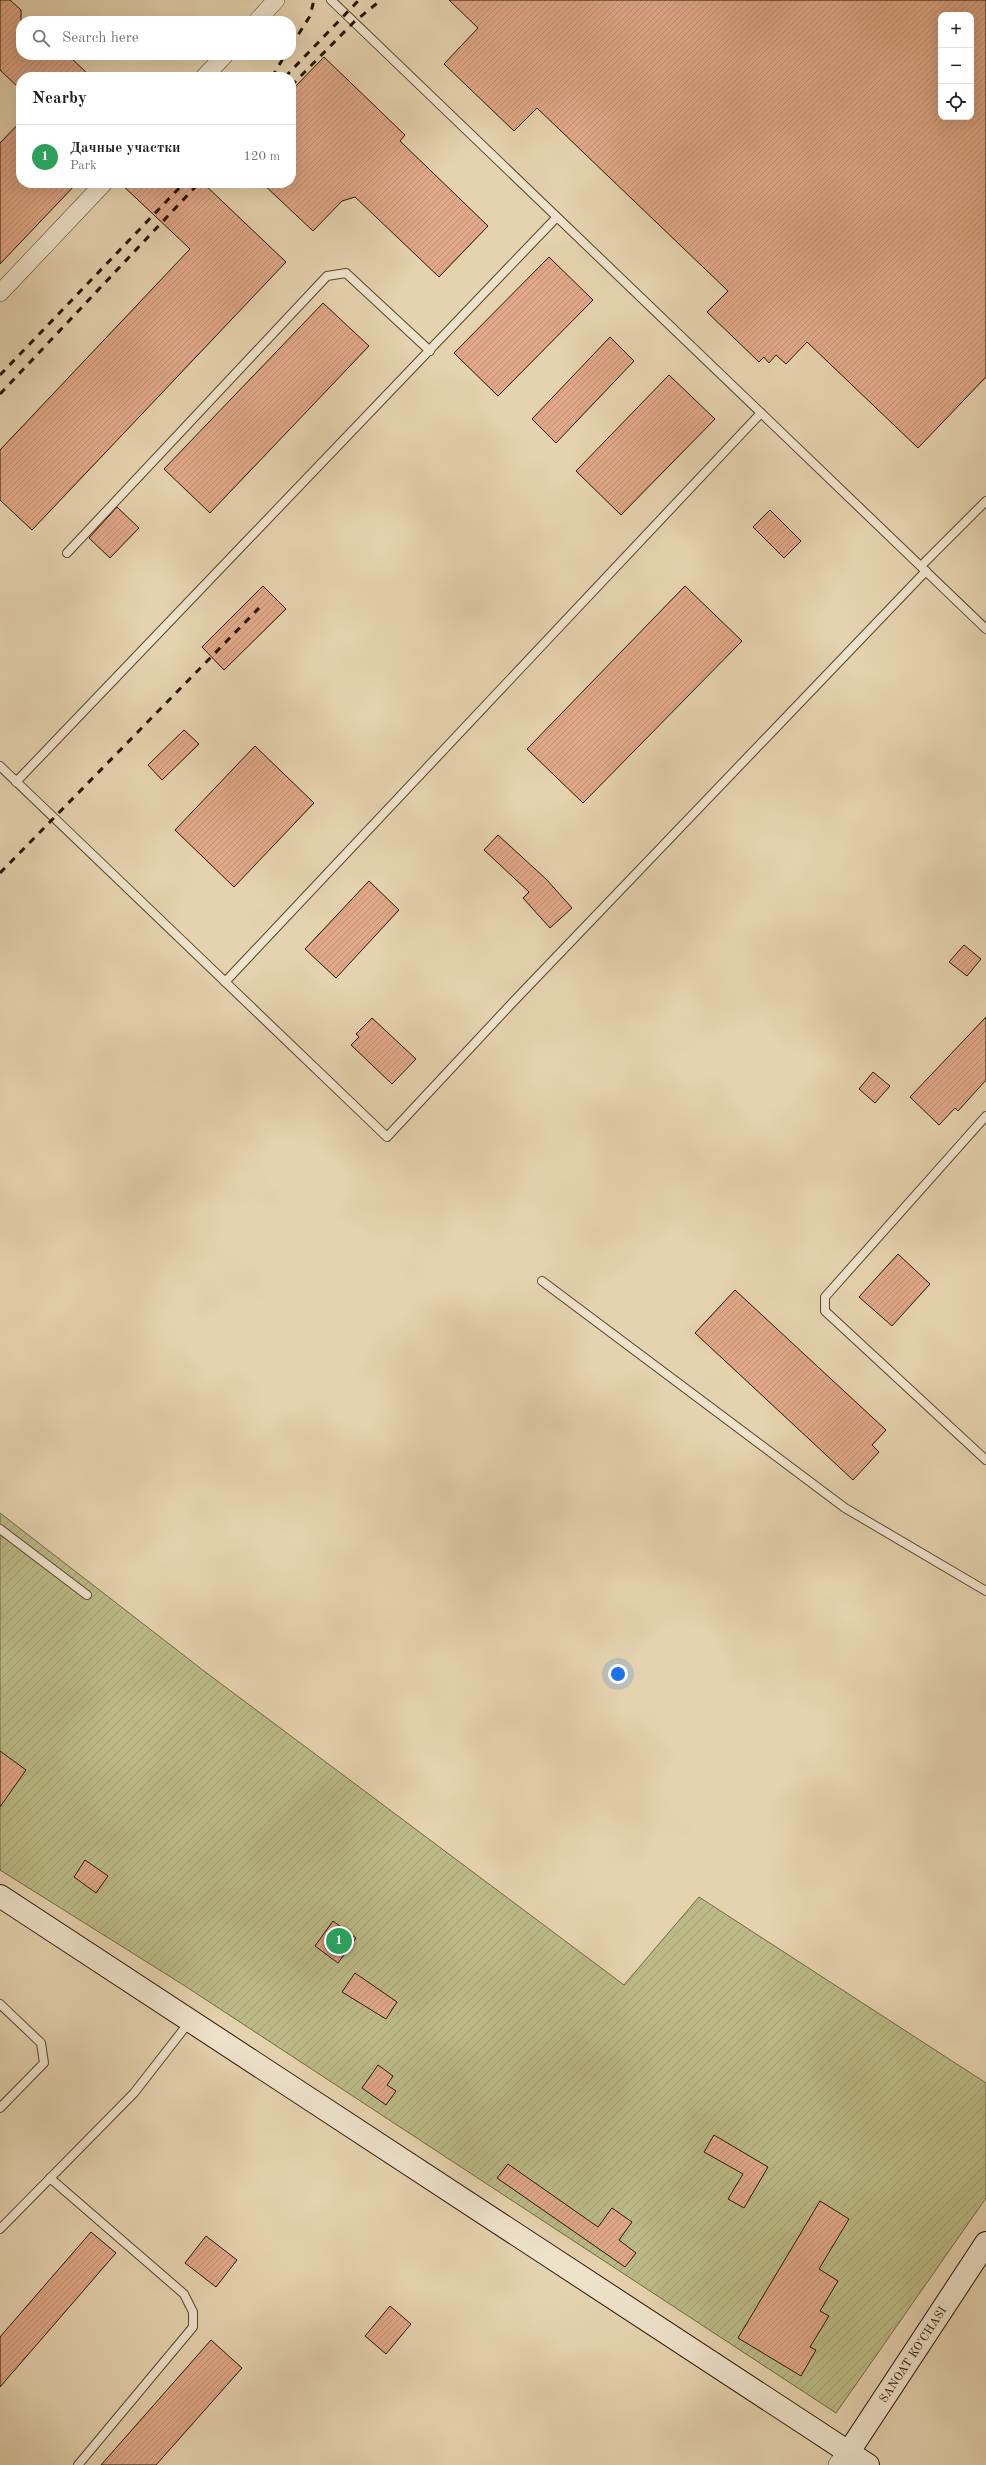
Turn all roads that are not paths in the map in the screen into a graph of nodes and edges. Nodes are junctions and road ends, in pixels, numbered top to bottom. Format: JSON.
{"nodes":[{"id":1,"x":276,"y":0,"type":"edge"},
{"id":2,"x":331,"y":0,"type":"edge"},
{"id":3,"x":262,"y":16,"type":"edge"},
{"id":4,"x":220,"y":60,"type":"edge"},
{"id":5,"x":209,"y":72,"type":"edge"},
{"id":6,"x":99,"y":188,"type":"edge"},
{"id":7,"x":556,"y":218,"type":"junction"},
{"id":8,"x":0,"y":293,"type":"edge"},
{"id":9,"x":430,"y":351,"type":"junction"},
{"id":10,"x":761,"y":413,"type":"junction"},
{"id":11,"x":986,"y":501,"type":"edge"},
{"id":12,"x":67,"y":553,"type":"dead end"},
{"id":13,"x":923,"y":569,"type":"junction"},
{"id":14,"x":986,"y":629,"type":"edge"},
{"id":15,"x":0,"y":766,"type":"edge"},
{"id":16,"x":16,"y":782,"type":"junction"},
{"id":17,"x":225,"y":982,"type":"junction"},
{"id":18,"x":986,"y":1116,"type":"edge"},
{"id":19,"x":542,"y":1281,"type":"dead end"},
{"id":20,"x":986,"y":1460,"type":"edge"},
{"id":21,"x":0,"y":1529,"type":"edge"},
{"id":22,"x":986,"y":1591,"type":"edge"},
{"id":23,"x":87,"y":1595,"type":"dead end"},
{"id":24,"x":0,"y":1896,"type":"edge"},
{"id":25,"x":0,"y":2004,"type":"edge"},
{"id":26,"x":190,"y":2021,"type":"junction"},
{"id":27,"x":0,"y":2108,"type":"edge"},
{"id":28,"x":50,"y":2178,"type":"junction"},
{"id":29,"x":0,"y":2229,"type":"edge"},
{"id":30,"x":986,"y":2243,"type":"edge"},
{"id":31,"x":843,"y":2459,"type":"edge"},
{"id":32,"x":78,"y":2465,"type":"edge"},
{"id":33,"x":868,"y":2465,"type":"edge"}],
"edges":[{"from":1,"to":3,"type":"street"},
{"from":2,"to":7,"type":"lane"},
{"from":4,"to":5,"type":"street"},
{"from":6,"to":8,"type":"street"},
{"from":7,"to":9,"type":"lane"},
{"from":7,"to":10,"type":"lane"},
{"from":9,"to":12,"type":"lane"},
{"from":9,"to":16,"type":"lane"},
{"from":10,"to":13,"type":"lane"},
{"from":10,"to":17,"type":"lane"},
{"from":11,"to":13,"type":"lane"},
{"from":13,"to":14,"type":"lane"},
{"from":13,"to":17,"type":"lane"},
{"from":15,"to":16,"type":"lane"},
{"from":16,"to":17,"type":"lane"},
{"from":18,"to":20,"type":"lane"},
{"from":19,"to":22,"type":"lane"},
{"from":21,"to":23,"type":"lane"},
{"from":24,"to":26,"type":"main road"},
{"from":25,"to":27,"type":"lane"},
{"from":26,"to":28,"type":"lane"},
{"from":26,"to":31,"type":"main road"},
{"from":28,"to":29,"type":"lane"},
{"from":28,"to":32,"type":"lane"},
{"from":30,"to":31,"type":"main road","name":"SANOAT KO'CHASI"},
{"from":31,"to":33,"type":"main road"}]}
